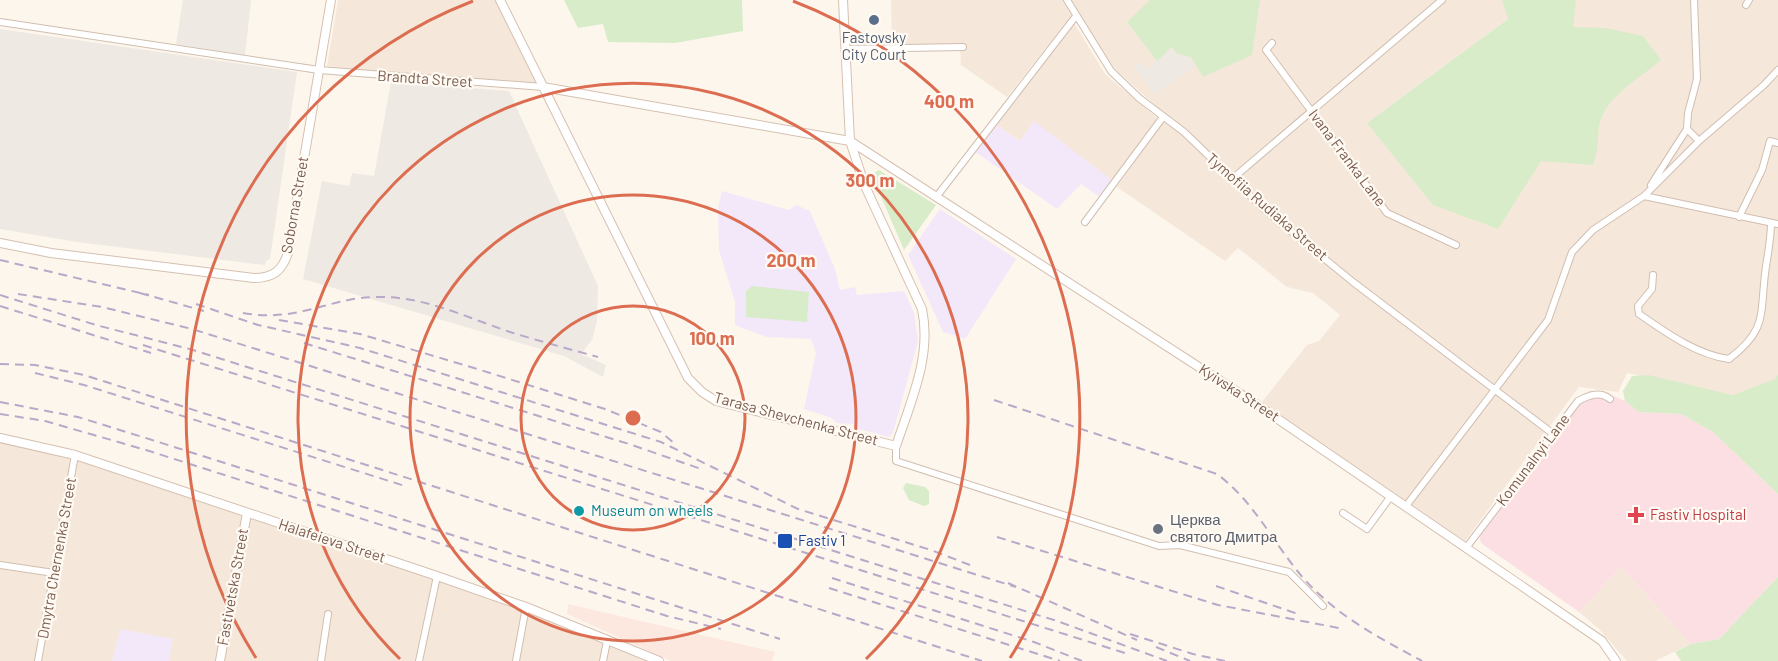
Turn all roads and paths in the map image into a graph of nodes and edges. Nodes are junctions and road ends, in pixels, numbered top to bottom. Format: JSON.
{"nodes":[{"id":1,"x":331,"y":0,"type":"edge"},
{"id":2,"x":500,"y":0,"type":"edge"},
{"id":3,"x":843,"y":0,"type":"edge"},
{"id":4,"x":1067,"y":0,"type":"edge"},
{"id":5,"x":1442,"y":0,"type":"edge"},
{"id":6,"x":1694,"y":0,"type":"edge"},
{"id":7,"x":1076,"y":16,"type":"junction"},
{"id":8,"x":0,"y":22,"type":"edge"},
{"id":9,"x":1272,"y":43,"type":"dead end"},
{"id":10,"x":963,"y":47,"type":"dead end"},
{"id":11,"x":845,"y":49,"type":"junction"},
{"id":12,"x":319,"y":70,"type":"junction"},
{"id":13,"x":1778,"y":70,"type":"edge"},
{"id":14,"x":543,"y":87,"type":"junction"},
{"id":15,"x":1311,"y":110,"type":"junction"},
{"id":16,"x":1163,"y":117,"type":"junction"},
{"id":17,"x":1688,"y":129,"type":"junction"},
{"id":18,"x":850,"y":141,"type":"junction"},
{"id":19,"x":1699,"y":141,"type":"junction"},
{"id":20,"x":1778,"y":143,"type":"edge"},
{"id":21,"x":1232,"y":179,"type":"junction"},
{"id":22,"x":937,"y":196,"type":"junction"},
{"id":23,"x":1644,"y":196,"type":"junction"},
{"id":24,"x":1739,"y":217,"type":"junction"},
{"id":25,"x":1085,"y":222,"type":"dead end"},
{"id":26,"x":1775,"y":224,"type":"edge"},
{"id":27,"x":0,"y":243,"type":"edge"},
{"id":28,"x":1456,"y":245,"type":"dead end"},
{"id":29,"x":1653,"y":275,"type":"dead end"},
{"id":30,"x":1495,"y":388,"type":"junction"},
{"id":31,"x":1610,"y":399,"type":"dead end"},
{"id":32,"x":1552,"y":433,"type":"junction"},
{"id":33,"x":0,"y":438,"type":"edge"},
{"id":34,"x":896,"y":446,"type":"junction"},
{"id":35,"x":75,"y":455,"type":"junction"},
{"id":36,"x":1391,"y":496,"type":"junction"},
{"id":37,"x":1406,"y":506,"type":"junction"},
{"id":38,"x":247,"y":513,"type":"junction"},
{"id":39,"x":1343,"y":513,"type":"dead end"},
{"id":40,"x":1466,"y":548,"type":"junction"},
{"id":41,"x":0,"y":565,"type":"edge"},
{"id":42,"x":54,"y":573,"type":"junction"},
{"id":43,"x":437,"y":576,"type":"junction"},
{"id":44,"x":1323,"y":606,"type":"dead end"},
{"id":45,"x":526,"y":607,"type":"junction"},
{"id":46,"x":328,"y":614,"type":"dead end"},
{"id":47,"x":607,"y":640,"type":"junction"},
{"id":48,"x":38,"y":661,"type":"edge"},
{"id":49,"x":220,"y":661,"type":"edge"},
{"id":50,"x":321,"y":661,"type":"edge"},
{"id":51,"x":419,"y":661,"type":"edge"},
{"id":52,"x":516,"y":661,"type":"edge"},
{"id":53,"x":603,"y":661,"type":"edge"},
{"id":54,"x":659,"y":661,"type":"edge"},
{"id":55,"x":1616,"y":661,"type":"edge"}],
"edges":[{"from":1,"to":12,"type":"main road","name":"Soborna Street"},
{"from":2,"to":14,"type":"main road","name":"Tarasa Shevchenka Street"},
{"from":3,"to":11,"type":"main road"},
{"from":4,"to":7,"type":"street","name":"Tymofiia Rudiaka Street"},
{"from":5,"to":15,"type":"street"},
{"from":6,"to":17,"type":"street"},
{"from":7,"to":16,"type":"street","name":"Tymofiia Rudiaka Street"},
{"from":7,"to":22,"type":"street"},
{"from":8,"to":12,"type":"street","name":"Brandta Street"},
{"from":9,"to":15,"type":"street","name":"Ivana Franka Lane"},
{"from":10,"to":11,"type":"street"},
{"from":11,"to":18,"type":"main road"},
{"from":12,"to":14,"type":"street","name":"Brandta Street"},
{"from":12,"to":27,"type":"main road","name":"Soborna Street"},
{"from":13,"to":19,"type":"street"},
{"from":14,"to":18,"type":"main road","name":"Brandta Street"},
{"from":14,"to":34,"type":"main road","name":"Tarasa Shevchenka Street"},
{"from":15,"to":21,"type":"street"},
{"from":15,"to":28,"type":"street","name":"Ivana Franka Lane"},
{"from":16,"to":21,"type":"street","name":"Tymofiia Rudiaka Street"},
{"from":16,"to":25,"type":"street"},
{"from":17,"to":19,"type":"street"},
{"from":17,"to":23,"type":"street"},
{"from":18,"to":22,"type":"main road","name":"Kyivska Street"},
{"from":18,"to":34,"type":"main road"},
{"from":19,"to":23,"type":"street"},
{"from":20,"to":24,"type":"street"},
{"from":21,"to":30,"type":"street","name":"Tymofiia Rudiaka Street"},
{"from":22,"to":36,"type":"main road","name":"Kyivska Street"},
{"from":23,"to":24,"type":"street"},
{"from":23,"to":30,"type":"street"},
{"from":24,"to":26,"type":"street"},
{"from":26,"to":29,"type":"street"},
{"from":30,"to":32,"type":"street","name":"Tymofiia Rudiaka Street"},
{"from":30,"to":37,"type":"street"},
{"from":31,"to":32,"type":"street","name":"Komunalnyi Lane"},
{"from":32,"to":40,"type":"street","name":"Komunalnyi Lane"},
{"from":33,"to":35,"type":"main road","name":"Halafeieva Street"},
{"from":34,"to":44,"type":"street","name":"Tarasa Shevchenka Street"},
{"from":35,"to":38,"type":"main road","name":"Halafeieva Street"},
{"from":35,"to":42,"type":"street","name":"Dmytra Chernenka Street"},
{"from":36,"to":37,"type":"main road","name":"Kyivska Street"},
{"from":36,"to":39,"type":"street"},
{"from":37,"to":40,"type":"main road","name":"Kyivska Street"},
{"from":38,"to":43,"type":"main road","name":"Halafeieva Street"},
{"from":38,"to":49,"type":"main road","name":"Fastivetska Street"},
{"from":40,"to":55,"type":"main road","name":"Kyivska Street"},
{"from":41,"to":42,"type":"street"},
{"from":42,"to":48,"type":"street","name":"Dmytra Chernenka Street"},
{"from":43,"to":45,"type":"main road","name":"Halafeieva Street"},
{"from":43,"to":51,"type":"street"},
{"from":45,"to":47,"type":"main road","name":"Halafeieva Street"},
{"from":45,"to":52,"type":"street"},
{"from":46,"to":50,"type":"street"},
{"from":47,"to":53,"type":"street"},
{"from":47,"to":54,"type":"main road","name":"Halafeieva Street"}]}
